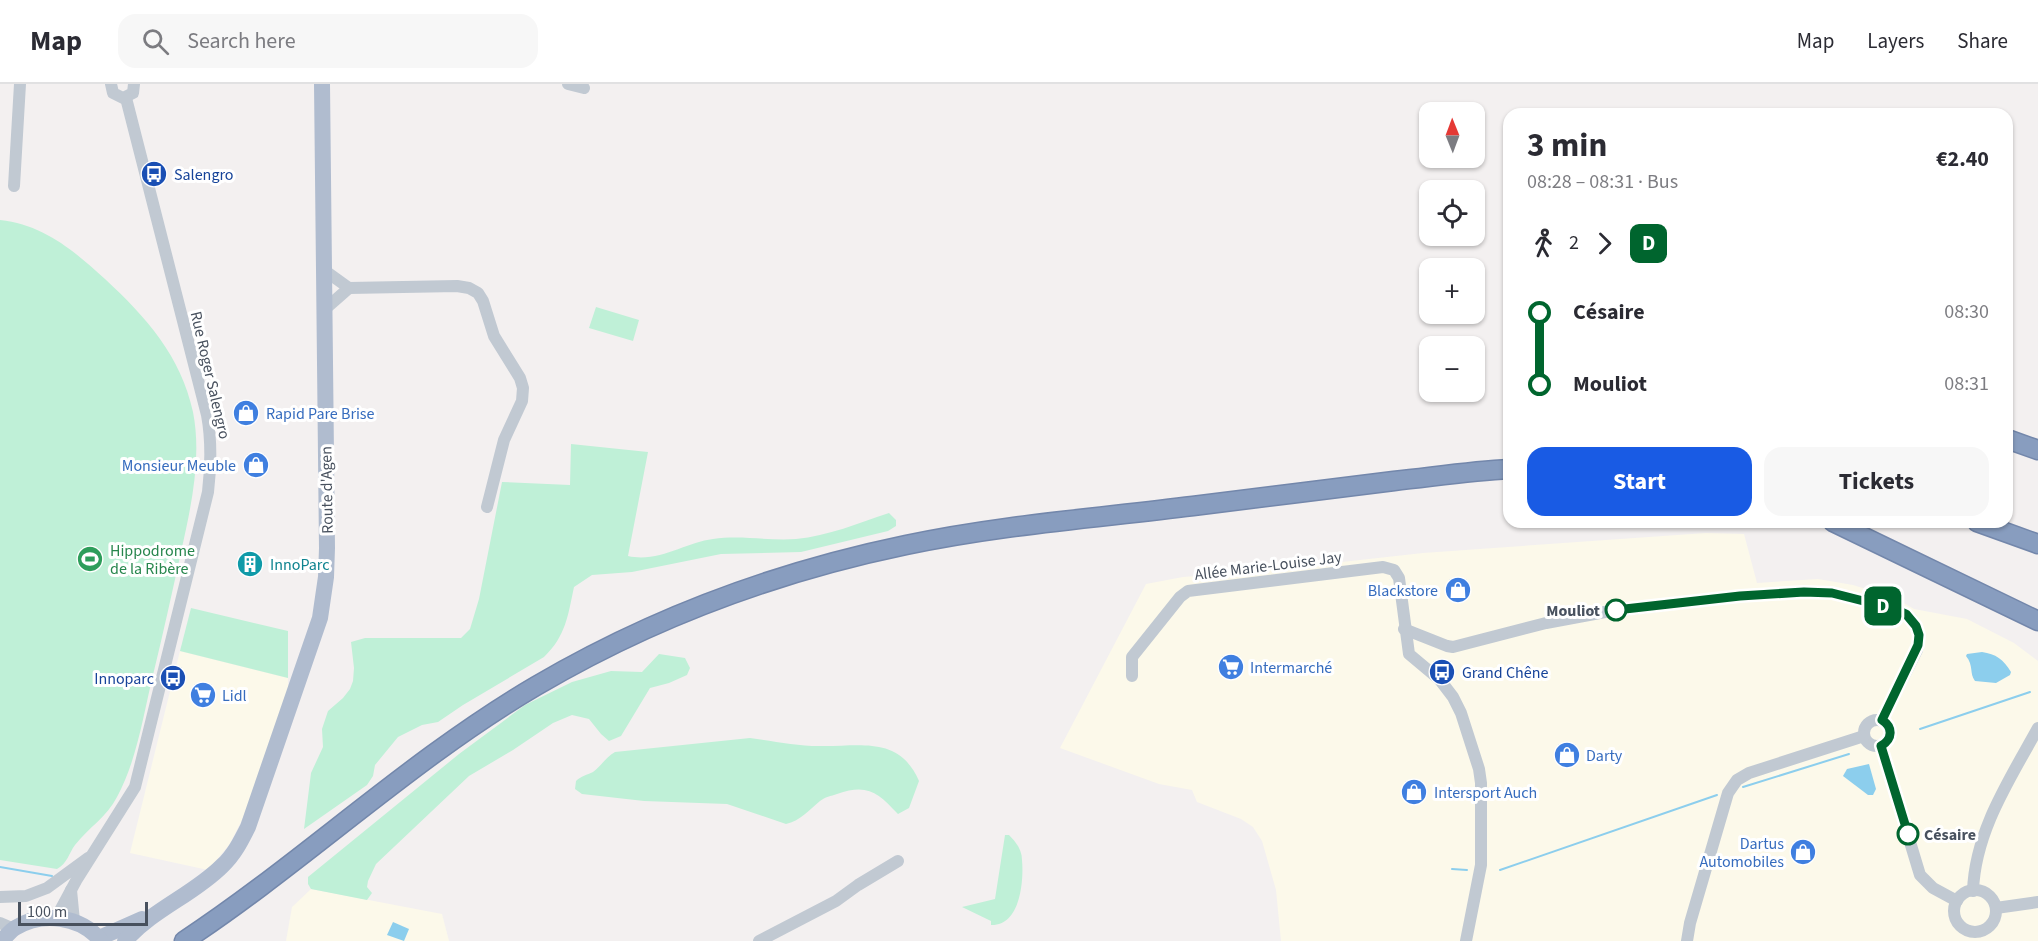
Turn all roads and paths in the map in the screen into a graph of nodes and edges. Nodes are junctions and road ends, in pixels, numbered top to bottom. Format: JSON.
{"nodes":[{"id":1,"x":20,"y":84,"type":"edge"},
{"id":2,"x":134,"y":84,"type":"edge"},
{"id":3,"x":322,"y":84,"type":"edge"},
{"id":4,"x":568,"y":84,"type":"edge"},
{"id":5,"x":107,"y":85,"type":"edge"},
{"id":6,"x":584,"y":88,"type":"dead end"},
{"id":7,"x":126,"y":98,"type":"junction"},
{"id":8,"x":14,"y":186,"type":"dead end"},
{"id":9,"x":324,"y":270,"type":"junction"},
{"id":10,"x":349,"y":288,"type":"junction"},
{"id":11,"x":324,"y":310,"type":"junction"},
{"id":12,"x":2013,"y":441,"type":"edge"},
{"id":13,"x":2038,"y":450,"type":"edge"},
{"id":14,"x":1503,"y":470,"type":"edge"},
{"id":15,"x":487,"y":507,"type":"dead end"},
{"id":16,"x":1845,"y":528,"type":"edge"},
{"id":17,"x":1994,"y":528,"type":"edge"},
{"id":18,"x":2038,"y":544,"type":"edge"},
{"id":19,"x":2038,"y":621,"type":"edge"},
{"id":20,"x":1404,"y":629,"type":"junction"},
{"id":21,"x":1132,"y":676,"type":"dead end"},
{"id":22,"x":1882,"y":720,"type":"junction"},
{"id":23,"x":2038,"y":728,"type":"edge"},
{"id":24,"x":1864,"y":736,"type":"junction"},
{"id":25,"x":1881,"y":746,"type":"junction"},
{"id":26,"x":92,"y":856,"type":"junction"},
{"id":27,"x":898,"y":861,"type":"dead end"},
{"id":28,"x":71,"y":890,"type":"junction"},
{"id":29,"x":1973,"y":891,"type":"junction"},
{"id":30,"x":0,"y":897,"type":"edge"},
{"id":31,"x":1957,"y":901,"type":"junction"},
{"id":32,"x":2038,"y":902,"type":"edge"},
{"id":33,"x":1996,"y":908,"type":"junction"},
{"id":34,"x":156,"y":913,"type":"junction"},
{"id":35,"x":56,"y":918,"type":"junction"},
{"id":36,"x":74,"y":921,"type":"junction"},
{"id":37,"x":7,"y":926,"type":"edge"},
{"id":38,"x":1982,"y":936,"type":"edge"},
{"id":39,"x":100,"y":939,"type":"edge"},
{"id":40,"x":1,"y":941,"type":"edge"},
{"id":41,"x":125,"y":941,"type":"edge"},
{"id":42,"x":184,"y":941,"type":"edge"},
{"id":43,"x":759,"y":941,"type":"edge"},
{"id":44,"x":1466,"y":941,"type":"edge"},
{"id":45,"x":1687,"y":941,"type":"edge"}],
"edges":[{"from":1,"to":8,"type":"street"},
{"from":2,"to":7,"type":"street"},
{"from":3,"to":9,"type":"main road","name":"Route d'Agen"},
{"from":4,"to":6,"type":"street"},
{"from":5,"to":7,"type":"street"},
{"from":7,"to":26,"type":"street","name":"Rue Roger Salengro"},
{"from":9,"to":10,"type":"street"},
{"from":9,"to":11,"type":"main road","name":"Route d'Agen"},
{"from":10,"to":11,"type":"street"},
{"from":10,"to":15,"type":"street"},
{"from":11,"to":34,"type":"main road","name":"Route d'Agen"},
{"from":12,"to":13,"type":"highway"},
{"from":14,"to":42,"type":"highway"},
{"from":16,"to":19,"type":"highway"},
{"from":17,"to":18,"type":"highway"},
{"from":20,"to":21,"type":"street","name":"Allée Marie-Louise Jay"},
{"from":20,"to":22,"type":"street"},
{"from":20,"to":44,"type":"street"},
{"from":22,"to":24,"type":"street"},
{"from":22,"to":25,"type":"street"},
{"from":23,"to":29,"type":"street"},
{"from":24,"to":25,"type":"street"},
{"from":24,"to":45,"type":"street"},
{"from":25,"to":31,"type":"street"},
{"from":26,"to":28,"type":"street","name":"Rue Roger Salengro"},
{"from":26,"to":30,"type":"street"},
{"from":27,"to":43,"type":"street"},
{"from":28,"to":35,"type":"street","name":"Rue Roger Salengro"},
{"from":28,"to":36,"type":"street"},
{"from":29,"to":31,"type":"street"},
{"from":29,"to":33,"type":"street"},
{"from":31,"to":38,"type":"street"},
{"from":32,"to":33,"type":"street"},
{"from":33,"to":38,"type":"street"},
{"from":34,"to":39,"type":"main road","name":"Route d'Agen"},
{"from":34,"to":41,"type":"main road","name":"Route d'Agen"},
{"from":35,"to":36,"type":"main road"},
{"from":35,"to":37,"type":"main road"},
{"from":36,"to":39,"type":"main road"},
{"from":37,"to":40,"type":"main road"}]}
